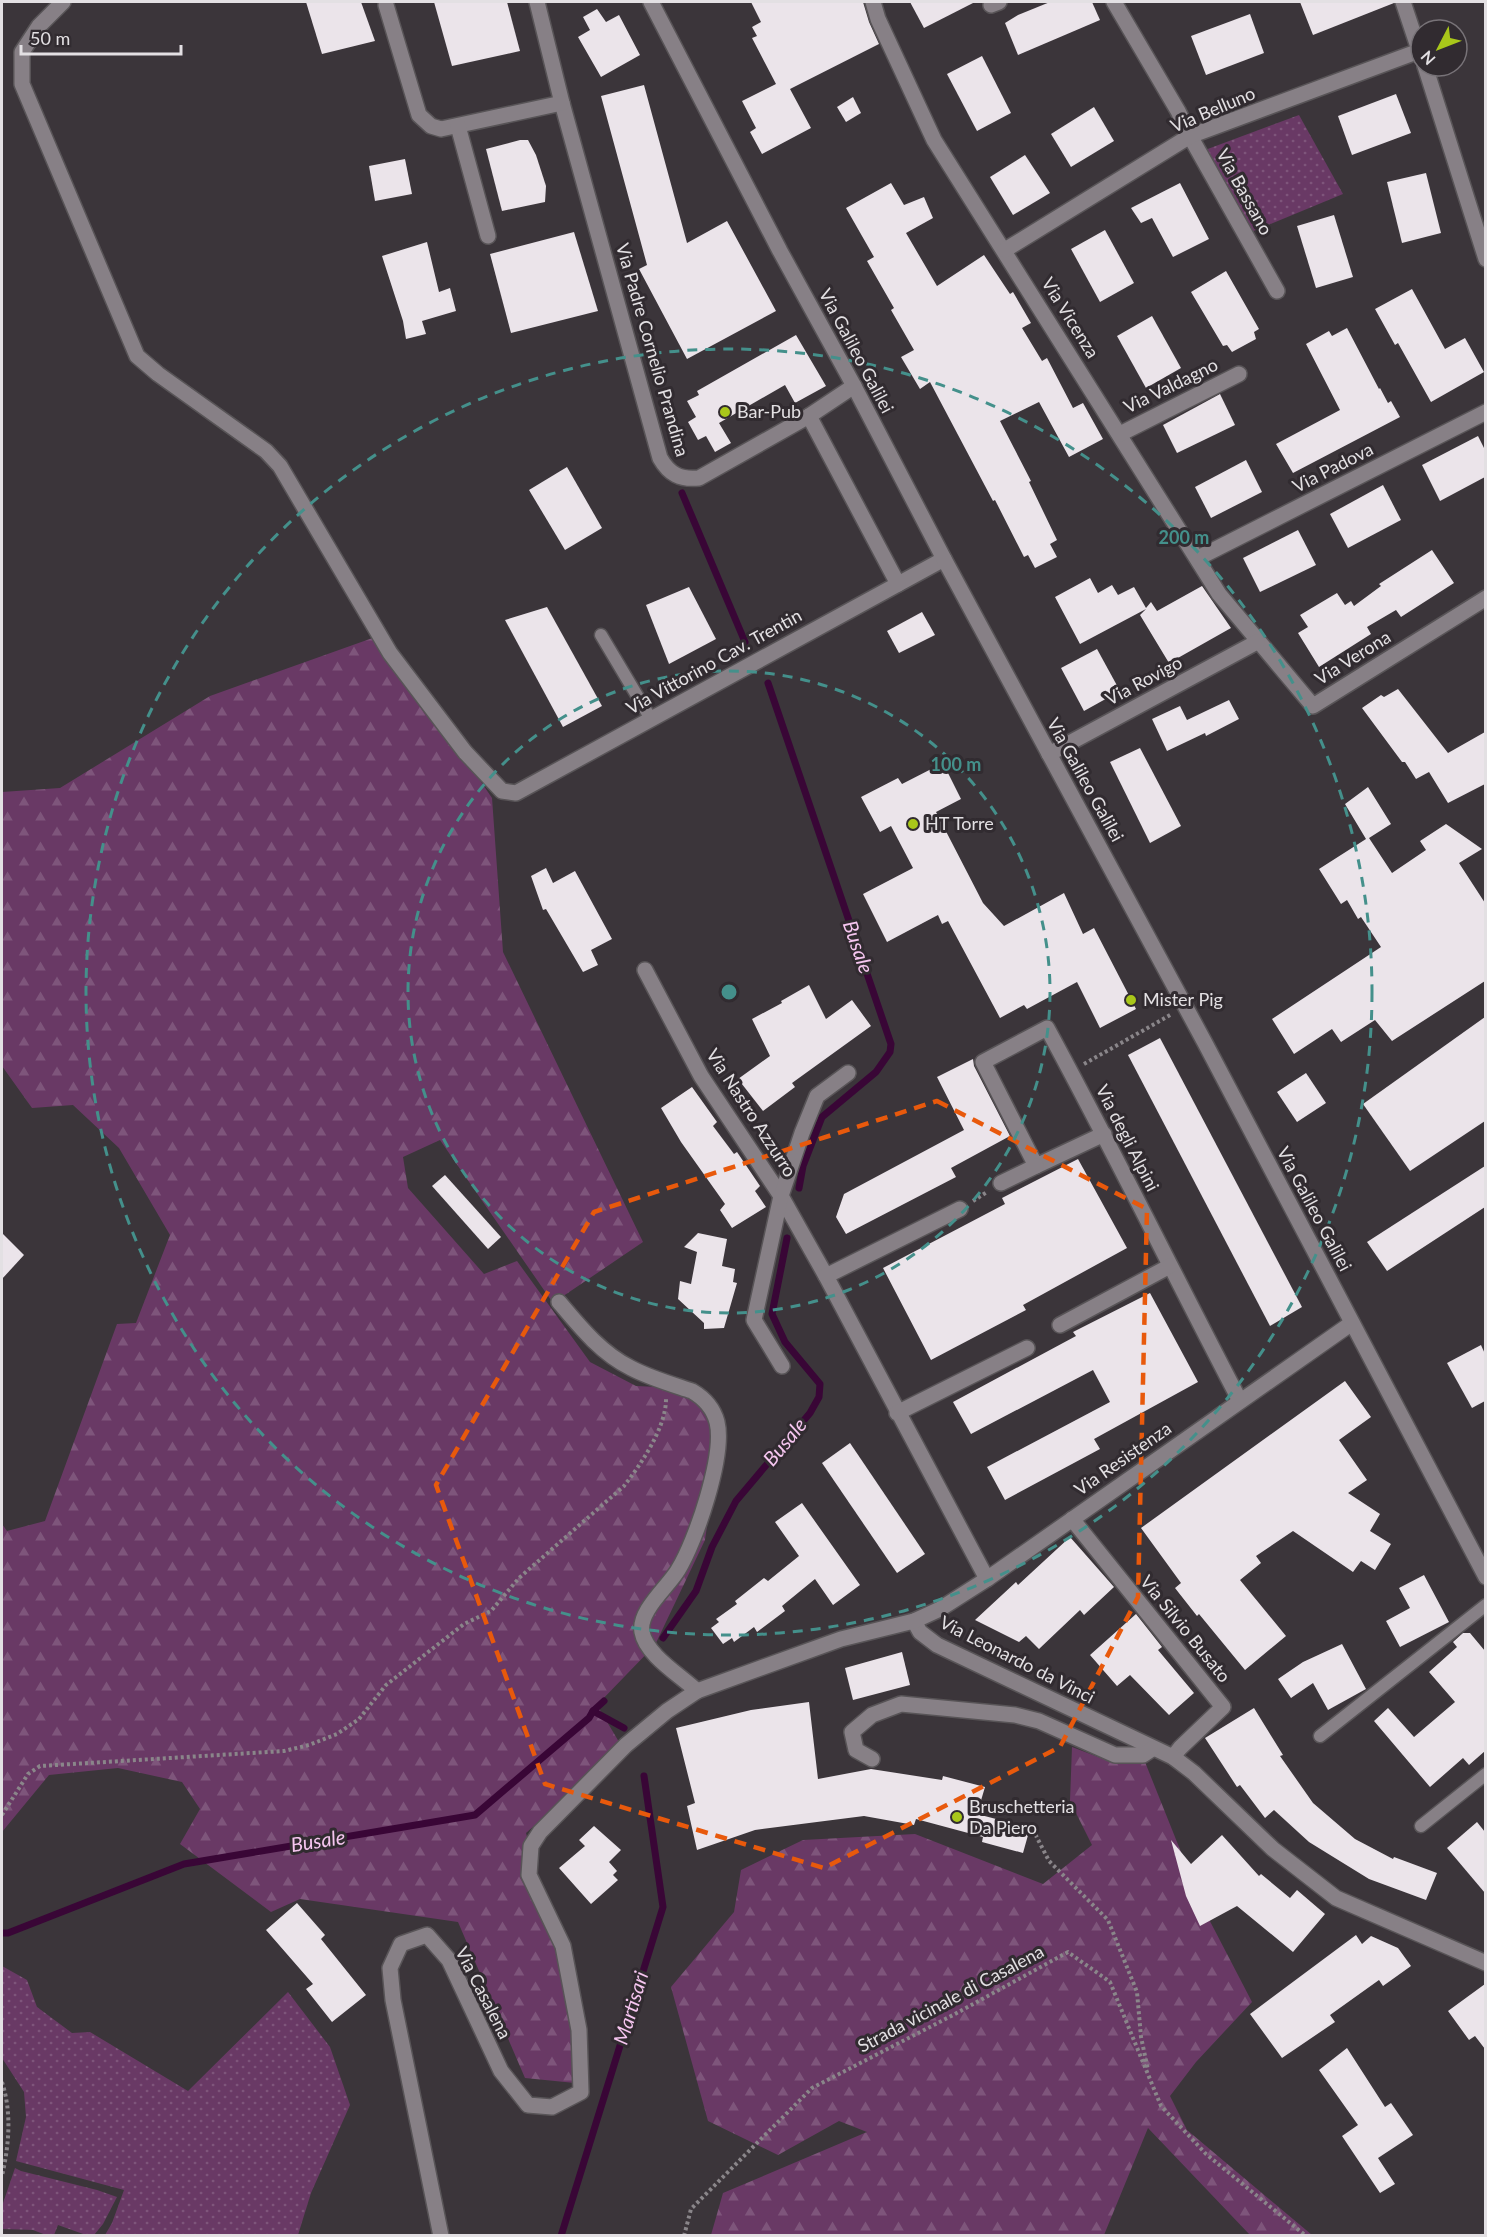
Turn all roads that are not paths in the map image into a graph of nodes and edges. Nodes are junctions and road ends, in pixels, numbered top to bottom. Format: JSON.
{"nodes":[{"id":1,"x":63,"y":2,"type":"edge"},
{"id":2,"x":537,"y":2,"type":"edge"},
{"id":3,"x":651,"y":2,"type":"edge"},
{"id":4,"x":873,"y":2,"type":"edge"},
{"id":5,"x":1114,"y":2,"type":"edge"},
{"id":6,"x":1404,"y":2,"type":"edge"},
{"id":7,"x":386,"y":4,"type":"dead end"},
{"id":8,"x":1409,"y":18,"type":"edge"},
{"id":9,"x":1409,"y":58,"type":"edge"},
{"id":10,"x":1429,"y":78,"type":"edge"},
{"id":11,"x":562,"y":103,"type":"junction"},
{"id":12,"x":458,"y":126,"type":"junction"},
{"id":13,"x":1190,"y":136,"type":"junction"},
{"id":14,"x":488,"y":236,"type":"dead end"},
{"id":15,"x":1005,"y":250,"type":"junction"},
{"id":16,"x":1485,"y":259,"type":"edge"},
{"id":17,"x":1278,"y":291,"type":"dead end"},
{"id":18,"x":1239,"y":374,"type":"dead end"},
{"id":19,"x":854,"y":386,"type":"junction"},
{"id":20,"x":1485,"y":412,"type":"edge"},
{"id":21,"x":809,"y":416,"type":"junction"},
{"id":22,"x":1120,"y":434,"type":"junction"},
{"id":23,"x":1198,"y":558,"type":"junction"},
{"id":24,"x":944,"y":559,"type":"junction"},
{"id":25,"x":898,"y":584,"type":"junction"},
{"id":26,"x":1485,"y":598,"type":"edge"},
{"id":27,"x":601,"y":635,"type":"dead end"},
{"id":28,"x":1257,"y":642,"type":"junction"},
{"id":29,"x":651,"y":719,"type":"junction"},
{"id":30,"x":1049,"y":754,"type":"junction"},
{"id":31,"x":645,"y":970,"type":"dead end"},
{"id":32,"x":848,"y":1073,"type":"dead end"},
{"id":33,"x":1104,"y":1134,"type":"junction"},
{"id":34,"x":1036,"y":1166,"type":"junction"},
{"id":35,"x":1001,"y":1183,"type":"road end"},
{"id":36,"x":781,"y":1197,"type":"junction"},
{"id":37,"x":960,"y":1209,"type":"road end"},
{"id":38,"x":1170,"y":1266,"type":"junction"},
{"id":39,"x":826,"y":1276,"type":"junction"},
{"id":40,"x":559,"y":1302,"type":"dead end"},
{"id":41,"x":1352,"y":1323,"type":"junction"},
{"id":42,"x":1060,"y":1325,"type":"dead end"},
{"id":43,"x":1027,"y":1348,"type":"dead end"},
{"id":44,"x":782,"y":1365,"type":"dead end"},
{"id":45,"x":1240,"y":1401,"type":"junction"},
{"id":46,"x":897,"y":1413,"type":"junction"},
{"id":47,"x":1072,"y":1519,"type":"junction"},
{"id":48,"x":1485,"y":1577,"type":"edge"},
{"id":49,"x":987,"y":1579,"type":"junction"},
{"id":50,"x":1485,"y":1605,"type":"edge"},
{"id":51,"x":914,"y":1621,"type":"junction"},
{"id":52,"x":697,"y":1691,"type":"junction"},
{"id":53,"x":1320,"y":1736,"type":"dead end"},
{"id":54,"x":1152,"y":1749,"type":"junction"},
{"id":55,"x":1173,"y":1757,"type":"junction"},
{"id":56,"x":872,"y":1759,"type":"dead end"},
{"id":57,"x":1485,"y":1774,"type":"edge"},
{"id":58,"x":1421,"y":1826,"type":"dead end"},
{"id":59,"x":529,"y":1875,"type":"joint"},
{"id":60,"x":1485,"y":1963,"type":"edge"},
{"id":61,"x":441,"y":2235,"type":"edge"}],
"edges":[{"from":1,"to":29,"type":"street","name":"Via Vittorino Cav. Trentin"},
{"from":2,"to":11,"type":"street","name":"Via Padre Cornelio Prandina"},
{"from":3,"to":19,"type":"street","name":"Via Galileo Galilei"},
{"from":4,"to":15,"type":"street","name":"Via Vicenza"},
{"from":5,"to":13,"type":"street","name":"Via Bassano"},
{"from":6,"to":8,"type":"street"},
{"from":7,"to":12,"type":"street"},
{"from":9,"to":13,"type":"street","name":"Via Belluno"},
{"from":10,"to":16,"type":"street"},
{"from":11,"to":12,"type":"street"},
{"from":11,"to":21,"type":"street","name":"Via Padre Cornelio Prandina"},
{"from":12,"to":14,"type":"street"},
{"from":13,"to":15,"type":"street","name":"Via Belluno"},
{"from":13,"to":17,"type":"street","name":"Via Bassano"},
{"from":15,"to":22,"type":"street","name":"Via Vicenza"},
{"from":18,"to":22,"type":"street","name":"Via Valdagno"},
{"from":19,"to":21,"type":"street","name":"Via Padre Cornelio Prandina"},
{"from":19,"to":24,"type":"street","name":"Via Galileo Galilei"},
{"from":20,"to":23,"type":"street","name":"Via Padova"},
{"from":21,"to":25,"type":"street"},
{"from":22,"to":23,"type":"street","name":"Via Vicenza"},
{"from":23,"to":28,"type":"street","name":"Via Vicenza"},
{"from":24,"to":25,"type":"street","name":"Via Vittorino Cav. Trentin"},
{"from":24,"to":30,"type":"street","name":"Via Galileo Galilei"},
{"from":25,"to":29,"type":"street","name":"Via Vittorino Cav. Trentin"},
{"from":26,"to":28,"type":"street","name":"Via Verona"},
{"from":27,"to":29,"type":"lane"},
{"from":28,"to":30,"type":"street","name":"Via Rovigo"},
{"from":30,"to":41,"type":"street","name":"Via Galileo Galilei"},
{"from":31,"to":36,"type":"street","name":"Via Nastro Azzurro"},
{"from":32,"to":36,"type":"street"},
{"from":33,"to":34,"type":"street"},
{"from":33,"to":34,"type":"street","name":"Via degli Alpini"},
{"from":33,"to":38,"type":"street","name":"Via degli Alpini"},
{"from":34,"to":35,"type":"street"},
{"from":36,"to":39,"type":"street","name":"Via Nastro Azzurro"},
{"from":36,"to":44,"type":"street"},
{"from":37,"to":39,"type":"street"},
{"from":38,"to":42,"type":"street"},
{"from":38,"to":45,"type":"street","name":"Via degli Alpini"},
{"from":39,"to":46,"type":"street","name":"Via Nastro Azzurro"},
{"from":40,"to":52,"type":"street"},
{"from":41,"to":45,"type":"street","name":"Via Resistenza"},
{"from":41,"to":48,"type":"street","name":"Via Galileo Galilei"},
{"from":43,"to":46,"type":"street"},
{"from":45,"to":47,"type":"street","name":"Via Resistenza"},
{"from":46,"to":49,"type":"street","name":"Via Nastro Azzurro"},
{"from":47,"to":49,"type":"street","name":"Via Resistenza"},
{"from":47,"to":55,"type":"street","name":"Via Silvio Busato"},
{"from":49,"to":51,"type":"street","name":"Via Resistenza"},
{"from":50,"to":53,"type":"lane"},
{"from":51,"to":52,"type":"street","name":"Via Leonardo da Vinci"},
{"from":51,"to":54,"type":"street","name":"Via Leonardo da Vinci"},
{"from":52,"to":59,"type":"street","name":"Via Leonardo da Vinci"},
{"from":54,"to":55,"type":"street","name":"Via Leonardo da Vinci"},
{"from":54,"to":56,"type":"street"},
{"from":55,"to":60,"type":"street","name":"Via Leonardo da Vinci"},
{"from":57,"to":58,"type":"lane"},
{"from":59,"to":61,"type":"street","name":"Via Casalena"}]}
